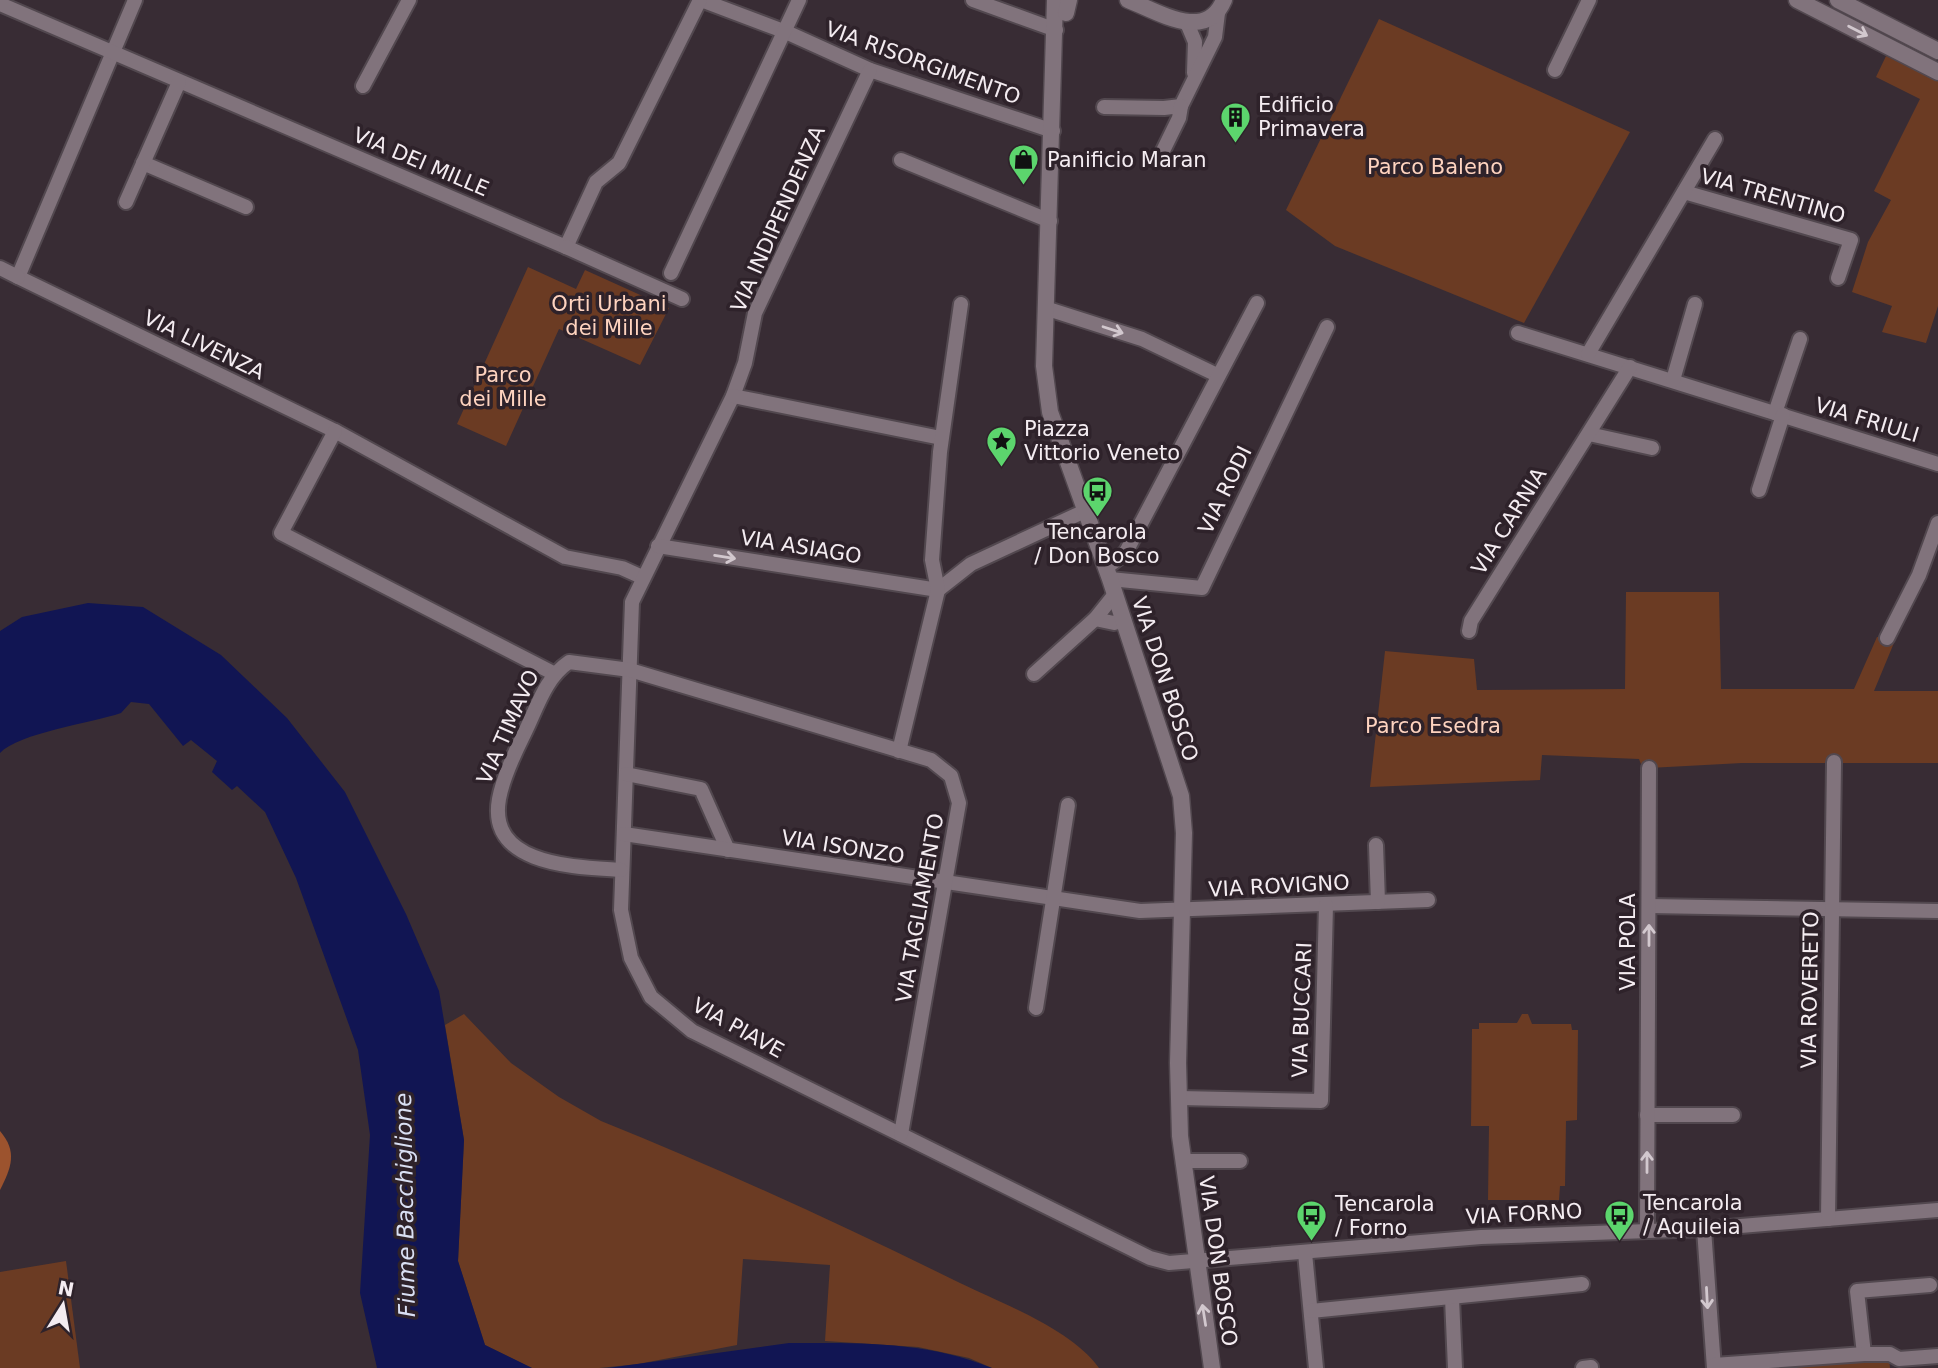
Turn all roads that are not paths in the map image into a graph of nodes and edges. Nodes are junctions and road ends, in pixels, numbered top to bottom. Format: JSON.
{"nodes":[{"id":1,"x":135,"y":0,"type":"edge"},
{"id":2,"x":409,"y":0,"type":"edge"},
{"id":3,"x":700,"y":0,"type":"edge"},
{"id":4,"x":799,"y":0,"type":"edge"},
{"id":5,"x":973,"y":0,"type":"edge"},
{"id":6,"x":1079,"y":0,"type":"edge"},
{"id":7,"x":1128,"y":0,"type":"edge"},
{"id":8,"x":1589,"y":0,"type":"edge"},
{"id":9,"x":1797,"y":0,"type":"edge"},
{"id":10,"x":1838,"y":0,"type":"edge"},
{"id":11,"x":0,"y":4,"type":"edge"},
{"id":12,"x":1063,"y":4,"type":"edge"},
{"id":13,"x":1221,"y":7,"type":"edge"},
{"id":14,"x":1187,"y":23,"type":"junction"},
{"id":15,"x":786,"y":33,"type":"junction"},
{"id":16,"x":1056,"y":33,"type":"junction"},
{"id":17,"x":1938,"y":51,"type":"edge"},
{"id":18,"x":113,"y":54,"type":"junction"},
{"id":19,"x":1556,"y":70,"type":"dead end"},
{"id":20,"x":870,"y":71,"type":"junction"},
{"id":21,"x":1938,"y":72,"type":"edge"},
{"id":22,"x":1194,"y":75,"type":"junction"},
{"id":23,"x":179,"y":82,"type":"junction"},
{"id":24,"x":363,"y":86,"type":"dead end"},
{"id":25,"x":1181,"y":106,"type":"junction"},
{"id":26,"x":1104,"y":107,"type":"dead end"},
{"id":27,"x":1054,"y":131,"type":"junction"},
{"id":28,"x":1715,"y":139,"type":"dead end"},
{"id":29,"x":1159,"y":159,"type":"dead end"},
{"id":30,"x":901,"y":160,"type":"dead end"},
{"id":31,"x":143,"y":163,"type":"junction"},
{"id":32,"x":1684,"y":192,"type":"junction"},
{"id":33,"x":126,"y":202,"type":"dead end"},
{"id":34,"x":246,"y":207,"type":"dead end"},
{"id":35,"x":1050,"y":221,"type":"junction"},
{"id":36,"x":566,"y":247,"type":"junction"},
{"id":37,"x":0,"y":268,"type":"edge"},
{"id":38,"x":671,"y":273,"type":"dead end"},
{"id":39,"x":18,"y":277,"type":"junction"},
{"id":40,"x":1838,"y":278,"type":"dead end"},
{"id":41,"x":682,"y":299,"type":"dead end"},
{"id":42,"x":1256,"y":303,"type":"dead end"},
{"id":43,"x":961,"y":304,"type":"dead end"},
{"id":44,"x":1695,"y":304,"type":"dead end"},
{"id":45,"x":1048,"y":309,"type":"junction"},
{"id":46,"x":1326,"y":327,"type":"dead end"},
{"id":47,"x":1518,"y":333,"type":"dead end"},
{"id":48,"x":1800,"y":339,"type":"dead end"},
{"id":49,"x":1588,"y":354,"type":"junction"},
{"id":50,"x":1630,"y":367,"type":"junction"},
{"id":51,"x":1217,"y":375,"type":"junction"},
{"id":52,"x":1673,"y":380,"type":"junction"},
{"id":53,"x":733,"y":396,"type":"junction"},
{"id":54,"x":1779,"y":414,"type":"junction"},
{"id":55,"x":335,"y":431,"type":"junction"},
{"id":56,"x":1589,"y":433,"type":"junction"},
{"id":57,"x":941,"y":438,"type":"junction"},
{"id":58,"x":1652,"y":449,"type":"dead end"},
{"id":59,"x":1938,"y":464,"type":"edge"},
{"id":60,"x":1759,"y":490,"type":"dead end"},
{"id":61,"x":1085,"y":511,"type":"junction"},
{"id":62,"x":1938,"y":523,"type":"edge"},
{"id":63,"x":658,"y":546,"type":"junction"},
{"id":64,"x":642,"y":578,"type":"junction"},
{"id":65,"x":1110,"y":580,"type":"junction"},
{"id":66,"x":938,"y":590,"type":"junction"},
{"id":67,"x":1095,"y":619,"type":"junction"},
{"id":68,"x":1124,"y":620,"type":"junction"},
{"id":69,"x":1469,"y":631,"type":"dead end"},
{"id":70,"x":1887,"y":638,"type":"dead end"},
{"id":71,"x":630,"y":670,"type":"junction"},
{"id":72,"x":553,"y":673,"type":"junction"},
{"id":73,"x":1034,"y":674,"type":"dead end"},
{"id":74,"x":899,"y":751,"type":"junction"},
{"id":75,"x":1834,"y":762,"type":"dead end"},
{"id":76,"x":1649,"y":768,"type":"dead end"},
{"id":77,"x":626,"y":774,"type":"junction"},
{"id":78,"x":1068,"y":804,"type":"dead end"},
{"id":79,"x":624,"y":834,"type":"junction"},
{"id":80,"x":1376,"y":845,"type":"dead end"},
{"id":81,"x":728,"y":850,"type":"junction"},
{"id":82,"x":621,"y":870,"type":"junction"},
{"id":83,"x":946,"y":884,"type":"junction"},
{"id":84,"x":1055,"y":899,"type":"junction"},
{"id":85,"x":1428,"y":901,"type":"dead end"},
{"id":86,"x":1378,"y":902,"type":"junction"},
{"id":87,"x":1326,"y":905,"type":"junction"},
{"id":88,"x":1649,"y":906,"type":"junction"},
{"id":89,"x":1832,"y":911,"type":"junction"},
{"id":90,"x":1182,"y":912,"type":"junction"},
{"id":91,"x":1938,"y":912,"type":"edge"},
{"id":92,"x":1035,"y":1009,"type":"dead end"},
{"id":93,"x":1180,"y":1098,"type":"junction"},
{"id":94,"x":1647,"y":1115,"type":"junction"},
{"id":95,"x":1733,"y":1115,"type":"dead end"},
{"id":96,"x":901,"y":1135,"type":"junction"},
{"id":97,"x":1183,"y":1161,"type":"junction"},
{"id":98,"x":1240,"y":1161,"type":"dead end"},
{"id":99,"x":1938,"y":1210,"type":"edge"},
{"id":100,"x":1828,"y":1219,"type":"junction"},
{"id":101,"x":1704,"y":1229,"type":"junction"},
{"id":102,"x":1647,"y":1230,"type":"junction"},
{"id":103,"x":1305,"y":1253,"type":"junction"},
{"id":104,"x":1196,"y":1262,"type":"junction"},
{"id":105,"x":1582,"y":1284,"type":"dead end"},
{"id":106,"x":1930,"y":1285,"type":"dead end"},
{"id":107,"x":1452,"y":1298,"type":"junction"},
{"id":108,"x":1311,"y":1311,"type":"junction"},
{"id":109,"x":1864,"y":1354,"type":"junction"},
{"id":110,"x":1938,"y":1356,"type":"edge"},
{"id":111,"x":1714,"y":1366,"type":"edge"},
{"id":112,"x":1212,"y":1368,"type":"edge"},
{"id":113,"x":1316,"y":1368,"type":"edge"},
{"id":114,"x":1455,"y":1368,"type":"edge"}],
"edges":[{"from":1,"to":18,"type":"street"},
{"from":2,"to":24,"type":"street"},
{"from":3,"to":15,"type":"street","name":"VIA RISORGIMENTO"},
{"from":3,"to":36,"type":"street"},
{"from":4,"to":15,"type":"street"},
{"from":5,"to":16,"type":"street"},
{"from":6,"to":12,"type":"street"},
{"from":7,"to":14,"type":"street"},
{"from":8,"to":19,"type":"street"},
{"from":9,"to":21,"type":"street","one_way":true},
{"from":10,"to":17,"type":"street"},
{"from":11,"to":18,"type":"street","name":"VIA DEI MILLE"},
{"from":12,"to":16,"type":"street","name":"VIA DON BOSCO"},
{"from":13,"to":14,"type":"street"},
{"from":13,"to":22,"type":"street"},
{"from":14,"to":22,"type":"street"},
{"from":15,"to":20,"type":"street","name":"VIA RISORGIMENTO"},
{"from":15,"to":38,"type":"street"},
{"from":16,"to":27,"type":"street","name":"VIA DON BOSCO"},
{"from":18,"to":23,"type":"street","name":"VIA DEI MILLE"},
{"from":18,"to":39,"type":"street"},
{"from":20,"to":27,"type":"street","name":"VIA RISORGIMENTO"},
{"from":20,"to":53,"type":"street","name":"VIA INDIPENDENZA"},
{"from":22,"to":25,"type":"street"},
{"from":23,"to":31,"type":"street"},
{"from":23,"to":36,"type":"street","name":"VIA DEI MILLE"},
{"from":25,"to":26,"type":"street"},
{"from":25,"to":29,"type":"street"},
{"from":27,"to":35,"type":"street","name":"VIA DON BOSCO"},
{"from":28,"to":32,"type":"street","name":"VIA TRENTINO"},
{"from":30,"to":35,"type":"street"},
{"from":31,"to":33,"type":"street"},
{"from":31,"to":34,"type":"street"},
{"from":32,"to":40,"type":"street","name":"VIA TRENTINO"},
{"from":32,"to":49,"type":"street","name":"VIA TRENTINO"},
{"from":35,"to":45,"type":"street","name":"VIA DON BOSCO"},
{"from":36,"to":41,"type":"street","name":"VIA DEI MILLE"},
{"from":37,"to":39,"type":"street"},
{"from":39,"to":55,"type":"street","name":"VIA LIVENZA"},
{"from":42,"to":51,"type":"street"},
{"from":43,"to":57,"type":"street"},
{"from":44,"to":52,"type":"street"},
{"from":45,"to":51,"type":"street","one_way":true},
{"from":45,"to":61,"type":"street","name":"VIA DON BOSCO"},
{"from":46,"to":65,"type":"street","name":"VIA RODI"},
{"from":47,"to":49,"type":"street","name":"VIA FRIULI"},
{"from":48,"to":54,"type":"street","name":"VIA FRIULI"},
{"from":49,"to":50,"type":"street","name":"VIA FRIULI"},
{"from":50,"to":52,"type":"street","name":"VIA FRIULI"},
{"from":50,"to":56,"type":"street","name":"VIA CARNIA"},
{"from":51,"to":65,"type":"street"},
{"from":52,"to":54,"type":"street","name":"VIA FRIULI"},
{"from":53,"to":57,"type":"street"},
{"from":53,"to":63,"type":"street","name":"VIA INDIPENDENZA"},
{"from":54,"to":59,"type":"street","name":"VIA FRIULI"},
{"from":54,"to":60,"type":"street","name":"VIA FRIULI"},
{"from":55,"to":64,"type":"street","name":"VIA LIVENZA"},
{"from":55,"to":72,"type":"street"},
{"from":56,"to":58,"type":"street"},
{"from":56,"to":69,"type":"street","name":"VIA CARNIA"},
{"from":57,"to":66,"type":"street"},
{"from":61,"to":65,"type":"street","name":"VIA DON BOSCO"},
{"from":61,"to":66,"type":"street"},
{"from":62,"to":70,"type":"street"},
{"from":63,"to":64,"type":"street","name":"VIA INDIPENDENZA"},
{"from":63,"to":66,"type":"street","name":"VIA ASIAGO","one_way":true},
{"from":64,"to":71,"type":"street","name":"VIA PIAVE"},
{"from":65,"to":67,"type":"street"},
{"from":65,"to":68,"type":"street","name":"VIA DON BOSCO"},
{"from":66,"to":74,"type":"street"},
{"from":67,"to":68,"type":"street"},
{"from":67,"to":73,"type":"street"},
{"from":68,"to":90,"type":"street","name":"VIA DON BOSCO"},
{"from":71,"to":72,"type":"street","name":"VIA TIMAVO"},
{"from":71,"to":74,"type":"street","name":"VIA TAGLIAMENTO"},
{"from":71,"to":77,"type":"street","name":"VIA PIAVE"},
{"from":72,"to":82,"type":"street","name":"VIA TIMAVO"},
{"from":74,"to":83,"type":"street","name":"VIA TAGLIAMENTO"},
{"from":75,"to":89,"type":"street","name":"VIA ROVERETO"},
{"from":76,"to":88,"type":"street","name":"VIA POLA"},
{"from":77,"to":79,"type":"street","name":"VIA PIAVE"},
{"from":77,"to":81,"type":"street"},
{"from":78,"to":84,"type":"street"},
{"from":79,"to":81,"type":"street","name":"VIA ISONZO"},
{"from":79,"to":82,"type":"street","name":"VIA PIAVE"},
{"from":80,"to":86,"type":"street","name":"VIA ROVIGNO"},
{"from":81,"to":83,"type":"street","name":"VIA ISONZO"},
{"from":82,"to":96,"type":"street","name":"VIA PIAVE"},
{"from":83,"to":84,"type":"street","name":"VIA ISONZO"},
{"from":83,"to":96,"type":"street","name":"VIA TAGLIAMENTO"},
{"from":84,"to":90,"type":"street","name":"VIA ISONZO"},
{"from":84,"to":92,"type":"street"},
{"from":85,"to":86,"type":"street","name":"VIA ROVIGNO"},
{"from":86,"to":87,"type":"street","name":"VIA ROVIGNO"},
{"from":87,"to":90,"type":"street","name":"VIA ROVIGNO"},
{"from":87,"to":93,"type":"street","name":"VIA BUCCARI"},
{"from":88,"to":89,"type":"street"},
{"from":94,"to":88,"type":"street","name":"VIA POLA","one_way":true},
{"from":89,"to":91,"type":"street"},
{"from":89,"to":100,"type":"street","name":"VIA ROVERETO"},
{"from":90,"to":93,"type":"street","name":"VIA DON BOSCO"},
{"from":93,"to":97,"type":"street","name":"VIA DON BOSCO"},
{"from":94,"to":95,"type":"street"},
{"from":102,"to":94,"type":"street","name":"VIA POLA","one_way":true},
{"from":96,"to":104,"type":"street","name":"VIA PIAVE"},
{"from":97,"to":98,"type":"street","name":"VIA DON BOSCO"},
{"from":97,"to":104,"type":"street","name":"VIA DON BOSCO"},
{"from":99,"to":100,"type":"street","name":"VIA FORNO"},
{"from":100,"to":101,"type":"street","name":"VIA FORNO"},
{"from":101,"to":102,"type":"street","name":"VIA FORNO"},
{"from":101,"to":111,"type":"street","one_way":true},
{"from":102,"to":103,"type":"street","name":"VIA FORNO"},
{"from":103,"to":104,"type":"street","name":"VIA FORNO"},
{"from":103,"to":108,"type":"street"},
{"from":112,"to":104,"type":"street","name":"VIA DON BOSCO","one_way":true},
{"from":105,"to":107,"type":"street"},
{"from":106,"to":109,"type":"street"},
{"from":107,"to":108,"type":"street"},
{"from":107,"to":114,"type":"street"},
{"from":108,"to":113,"type":"street"},
{"from":109,"to":110,"type":"street"},
{"from":109,"to":111,"type":"street"}]}
